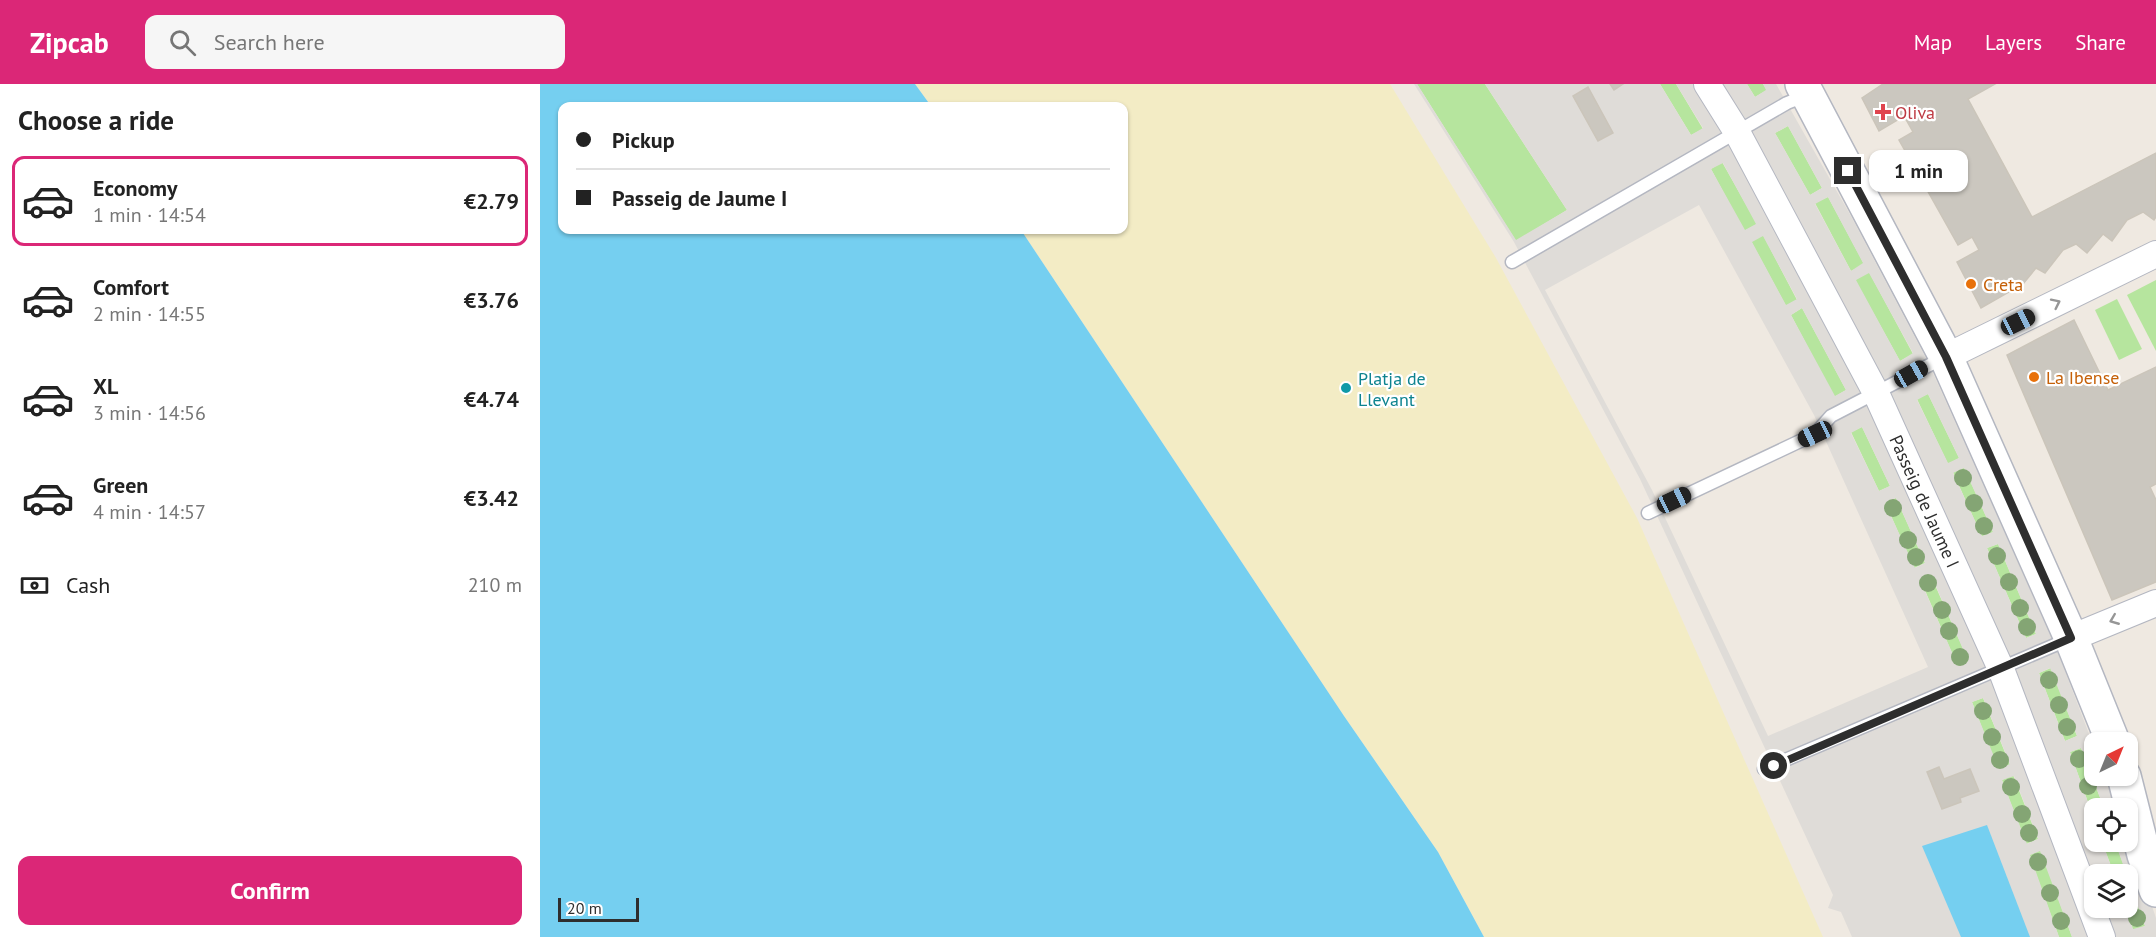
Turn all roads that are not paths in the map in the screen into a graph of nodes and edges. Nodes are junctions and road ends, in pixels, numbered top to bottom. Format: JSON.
{"nodes":[{"id":1,"x":1707,"y":84,"type":"edge"},
{"id":2,"x":1812,"y":88,"type":"edge"},
{"id":3,"x":1737,"y":132,"type":"junction"},
{"id":4,"x":2156,"y":254,"type":"edge"},
{"id":5,"x":1512,"y":262,"type":"dead end"},
{"id":6,"x":1946,"y":357,"type":"junction"},
{"id":7,"x":1876,"y":393,"type":"junction"},
{"id":8,"x":1648,"y":513,"type":"dead end"},
{"id":9,"x":2156,"y":603,"type":"edge"},
{"id":10,"x":2071,"y":638,"type":"junction"},
{"id":11,"x":2001,"y":669,"type":"junction"},
{"id":12,"x":2109,"y":732,"type":"edge"},
{"id":13,"x":1764,"y":769,"type":"dead end"},
{"id":14,"x":2127,"y":786,"type":"edge"},
{"id":15,"x":2130,"y":786,"type":"edge"},
{"id":16,"x":2156,"y":837,"type":"edge"},
{"id":17,"x":2156,"y":890,"type":"edge"},
{"id":18,"x":2102,"y":937,"type":"edge"}],
"edges":[{"from":1,"to":3,"type":"street","name":"Passeig de Jaume I"},
{"from":2,"to":3,"type":"lane"},
{"from":2,"to":6,"type":"street"},
{"from":3,"to":5,"type":"lane"},
{"from":3,"to":7,"type":"street","name":"Passeig de Jaume I"},
{"from":6,"to":4,"type":"street","one_way":true},
{"from":6,"to":7,"type":"lane"},
{"from":6,"to":10,"type":"street"},
{"from":7,"to":8,"type":"lane"},
{"from":7,"to":11,"type":"street","name":"Passeig de Jaume I"},
{"from":9,"to":10,"type":"street","one_way":true},
{"from":10,"to":11,"type":"lane"},
{"from":10,"to":12,"type":"street"},
{"from":11,"to":13,"type":"lane"},
{"from":11,"to":18,"type":"street","name":"Passeig de Jaume I"},
{"from":14,"to":17,"type":"street"},
{"from":15,"to":16,"type":"street"}]}
